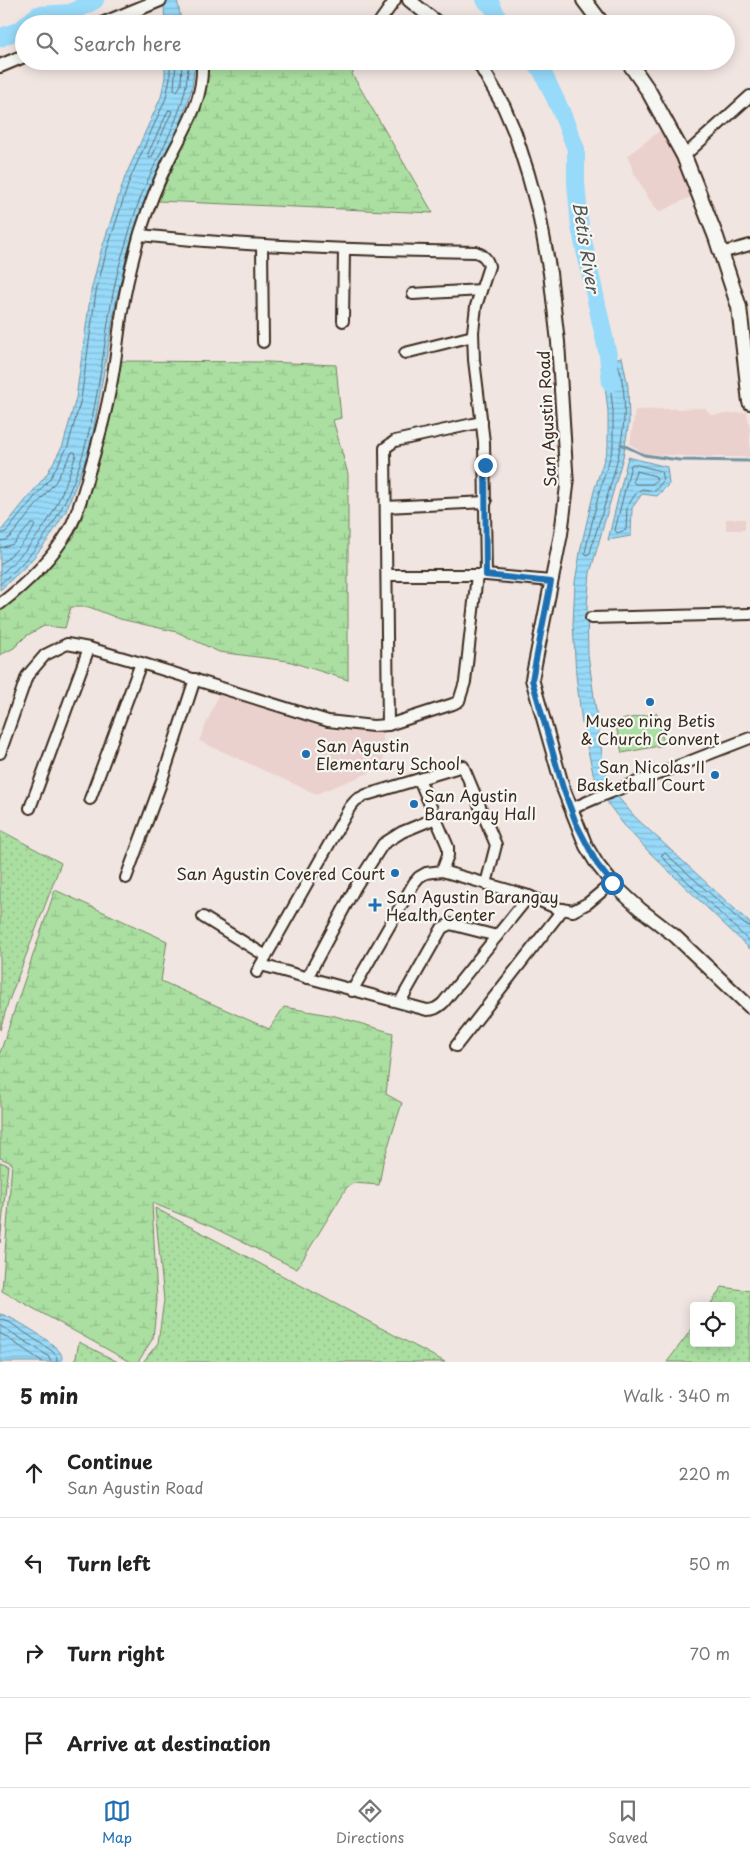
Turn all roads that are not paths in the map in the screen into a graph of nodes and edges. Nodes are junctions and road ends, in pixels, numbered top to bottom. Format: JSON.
{"nodes":[{"id":1,"x":395,"y":0,"type":"edge"},
{"id":2,"x":409,"y":0,"type":"edge"},
{"id":3,"x":584,"y":0,"type":"edge"},
{"id":4,"x":158,"y":1,"type":"edge"},
{"id":5,"x":124,"y":15,"type":"edge"},
{"id":6,"x":384,"y":15,"type":"edge"},
{"id":7,"x":428,"y":15,"type":"edge"},
{"id":8,"x":595,"y":15,"type":"edge"},
{"id":9,"x":15,"y":60,"type":"edge"},
{"id":10,"x":0,"y":66,"type":"edge"},
{"id":11,"x":203,"y":70,"type":"edge"},
{"id":12,"x":483,"y":70,"type":"edge"},
{"id":13,"x":634,"y":70,"type":"edge"},
{"id":14,"x":750,"y":96,"type":"edge"},
{"id":15,"x":684,"y":156,"type":"junction"},
{"id":16,"x":140,"y":235,"type":"junction"},
{"id":17,"x":262,"y":245,"type":"junction"},
{"id":18,"x":750,"y":245,"type":"edge"},
{"id":19,"x":344,"y":250,"type":"junction"},
{"id":20,"x":722,"y":253,"type":"junction"},
{"id":21,"x":480,"y":290,"type":"junction"},
{"id":22,"x":413,"y":294,"type":"dead end"},
{"id":23,"x":343,"y":321,"type":"dead end"},
{"id":24,"x":473,"y":336,"type":"junction"},
{"id":25,"x":263,"y":342,"type":"dead end"},
{"id":26,"x":405,"y":353,"type":"dead end"},
{"id":27,"x":750,"y":402,"type":"edge"},
{"id":28,"x":482,"y":422,"type":"junction"},
{"id":29,"x":486,"y":502,"type":"junction"},
{"id":30,"x":386,"y":507,"type":"junction"},
{"id":31,"x":387,"y":575,"type":"junction"},
{"id":32,"x":481,"y":575,"type":"junction"},
{"id":33,"x":551,"y":582,"type":"junction"},
{"id":34,"x":0,"y":604,"type":"edge"},
{"id":35,"x":750,"y":614,"type":"edge"},
{"id":36,"x":591,"y":618,"type":"dead end"},
{"id":37,"x":89,"y":648,"type":"junction"},
{"id":38,"x":141,"y":663,"type":"junction"},
{"id":39,"x":195,"y":679,"type":"junction"},
{"id":40,"x":388,"y":725,"type":"junction"},
{"id":41,"x":750,"y":738,"type":"edge"},
{"id":42,"x":0,"y":753,"type":"edge"},
{"id":43,"x":419,"y":779,"type":"junction"},
{"id":44,"x":90,"y":799,"type":"dead end"},
{"id":45,"x":30,"y":808,"type":"dead end"},
{"id":46,"x":571,"y":810,"type":"junction"},
{"id":47,"x":436,"y":818,"type":"junction"},
{"id":48,"x":442,"y":871,"type":"junction"},
{"id":49,"x":126,"y":878,"type":"dead end"},
{"id":50,"x":612,"y":883,"type":"junction"},
{"id":51,"x":486,"y":884,"type":"junction"},
{"id":52,"x":529,"y":896,"type":"junction"},
{"id":53,"x":563,"y":909,"type":"junction"},
{"id":54,"x":203,"y":917,"type":"dead end"},
{"id":55,"x":496,"y":936,"type":"junction"},
{"id":56,"x":261,"y":964,"type":"junction"},
{"id":57,"x":307,"y":978,"type":"junction"},
{"id":58,"x":352,"y":991,"type":"junction"},
{"id":59,"x":400,"y":1002,"type":"junction"},
{"id":60,"x":750,"y":1007,"type":"edge"},
{"id":61,"x":456,"y":1046,"type":"dead end"}],
"edges":[{"from":1,"to":6,"type":"street"},
{"from":2,"to":7,"type":"street"},
{"from":3,"to":8,"type":"main road"},
{"from":4,"to":5,"type":"street"},
{"from":9,"to":10,"type":"street"},
{"from":11,"to":16,"type":"street"},
{"from":12,"to":33,"type":"street","name":"San Agustin Road"},
{"from":13,"to":15,"type":"main road"},
{"from":14,"to":15,"type":"street"},
{"from":15,"to":20,"type":"main road"},
{"from":16,"to":17,"type":"street"},
{"from":16,"to":34,"type":"street"},
{"from":17,"to":19,"type":"street"},
{"from":17,"to":25,"type":"street"},
{"from":18,"to":20,"type":"street"},
{"from":19,"to":21,"type":"street"},
{"from":19,"to":23,"type":"street"},
{"from":20,"to":27,"type":"main road"},
{"from":21,"to":22,"type":"street"},
{"from":21,"to":24,"type":"street"},
{"from":24,"to":26,"type":"street"},
{"from":24,"to":28,"type":"street"},
{"from":28,"to":29,"type":"street"},
{"from":28,"to":30,"type":"street"},
{"from":29,"to":30,"type":"street"},
{"from":29,"to":32,"type":"street"},
{"from":30,"to":31,"type":"street"},
{"from":31,"to":32,"type":"street"},
{"from":31,"to":40,"type":"street"},
{"from":32,"to":33,"type":"street"},
{"from":32,"to":40,"type":"street"},
{"from":33,"to":46,"type":"street","name":"San Agustin Road"},
{"from":35,"to":36,"type":"street"},
{"from":37,"to":38,"type":"street"},
{"from":37,"to":42,"type":"street"},
{"from":37,"to":45,"type":"street"},
{"from":38,"to":39,"type":"street"},
{"from":38,"to":44,"type":"street"},
{"from":39,"to":40,"type":"street"},
{"from":39,"to":49,"type":"street"},
{"from":41,"to":46,"type":"street"},
{"from":43,"to":47,"type":"street"},
{"from":43,"to":51,"type":"street"},
{"from":43,"to":56,"type":"street"},
{"from":46,"to":50,"type":"street","name":"San Agustin Road"},
{"from":47,"to":48,"type":"street"},
{"from":47,"to":57,"type":"street"},
{"from":48,"to":51,"type":"street"},
{"from":48,"to":58,"type":"street"},
{"from":50,"to":53,"type":"street"},
{"from":50,"to":60,"type":"street","name":"San Agustin Road"},
{"from":51,"to":52,"type":"street"},
{"from":52,"to":53,"type":"street"},
{"from":52,"to":55,"type":"street"},
{"from":53,"to":61,"type":"street"},
{"from":54,"to":56,"type":"street"},
{"from":55,"to":59,"type":"street"},
{"from":55,"to":59,"type":"street"},
{"from":56,"to":57,"type":"street"},
{"from":57,"to":58,"type":"street"},
{"from":58,"to":59,"type":"street"}]}
